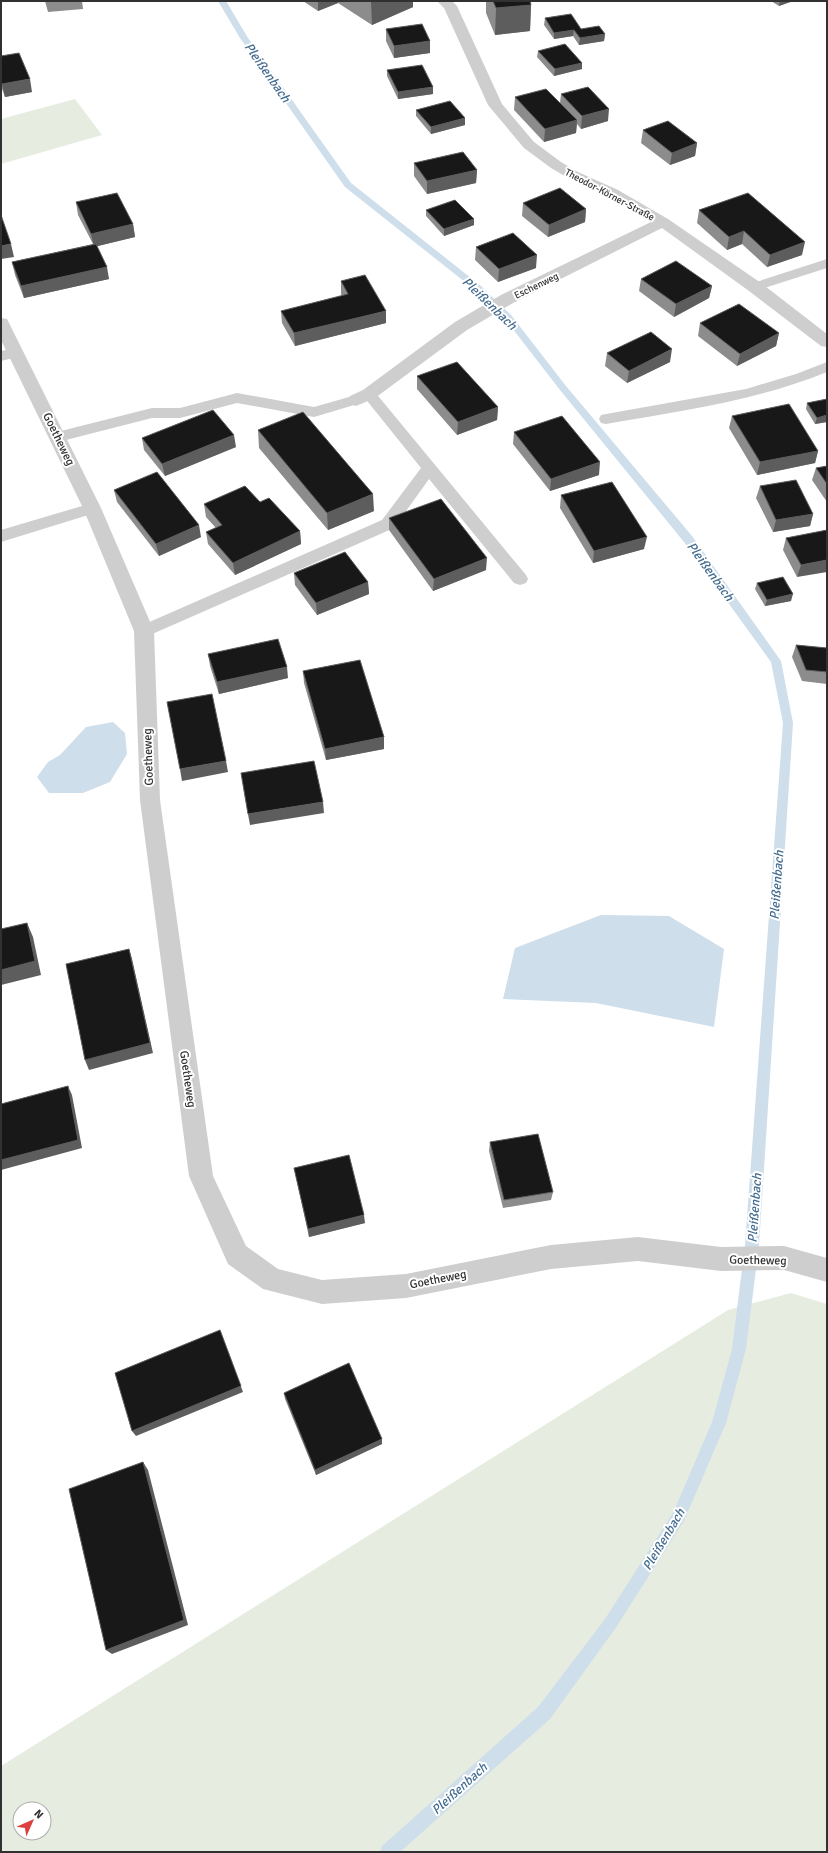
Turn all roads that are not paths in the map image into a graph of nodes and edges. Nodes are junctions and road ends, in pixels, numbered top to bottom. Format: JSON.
{"nodes":[{"id":1,"x":453,"y":3,"type":"edge"},
{"id":2,"x":663,"y":222,"type":"junction"},
{"id":3,"x":827,"y":263,"type":"edge"},
{"id":4,"x":755,"y":287,"type":"junction"},
{"id":5,"x":1,"y":323,"type":"edge"},
{"id":6,"x":827,"y":342,"type":"edge"},
{"id":7,"x":9,"y":355,"type":"edge"},
{"id":8,"x":827,"y":367,"type":"edge"},
{"id":9,"x":362,"y":397,"type":"junction"},
{"id":10,"x":606,"y":419,"type":"dead end"},
{"id":11,"x":58,"y":437,"type":"junction"},
{"id":12,"x":429,"y":468,"type":"junction"},
{"id":13,"x":92,"y":508,"type":"junction"},
{"id":14,"x":1,"y":536,"type":"edge"},
{"id":15,"x":520,"y":579,"type":"dead end"},
{"id":16,"x":144,"y":631,"type":"junction"},
{"id":17,"x":827,"y":1270,"type":"edge"}],
"edges":[{"from":1,"to":2,"type":"street","name":"Theodor-Körner-Straße"},
{"from":2,"to":4,"type":"street","name":"Theodor-Körner-Straße"},
{"from":2,"to":9,"type":"street","name":"Eschenweg"},
{"from":3,"to":4,"type":"lane"},
{"from":4,"to":6,"type":"street","name":"Theodor-Körner-Straße"},
{"from":5,"to":7,"type":"street","name":"Goetheweg"},
{"from":7,"to":11,"type":"street","name":"Goetheweg"},
{"from":8,"to":10,"type":"lane"},
{"from":9,"to":11,"type":"lane"},
{"from":9,"to":12,"type":"lane"},
{"from":11,"to":13,"type":"street","name":"Goetheweg"},
{"from":12,"to":15,"type":"lane"},
{"from":12,"to":16,"type":"lane"},
{"from":13,"to":14,"type":"lane"},
{"from":13,"to":16,"type":"street","name":"Goetheweg"},
{"from":16,"to":17,"type":"street","name":"Goetheweg"}]}
